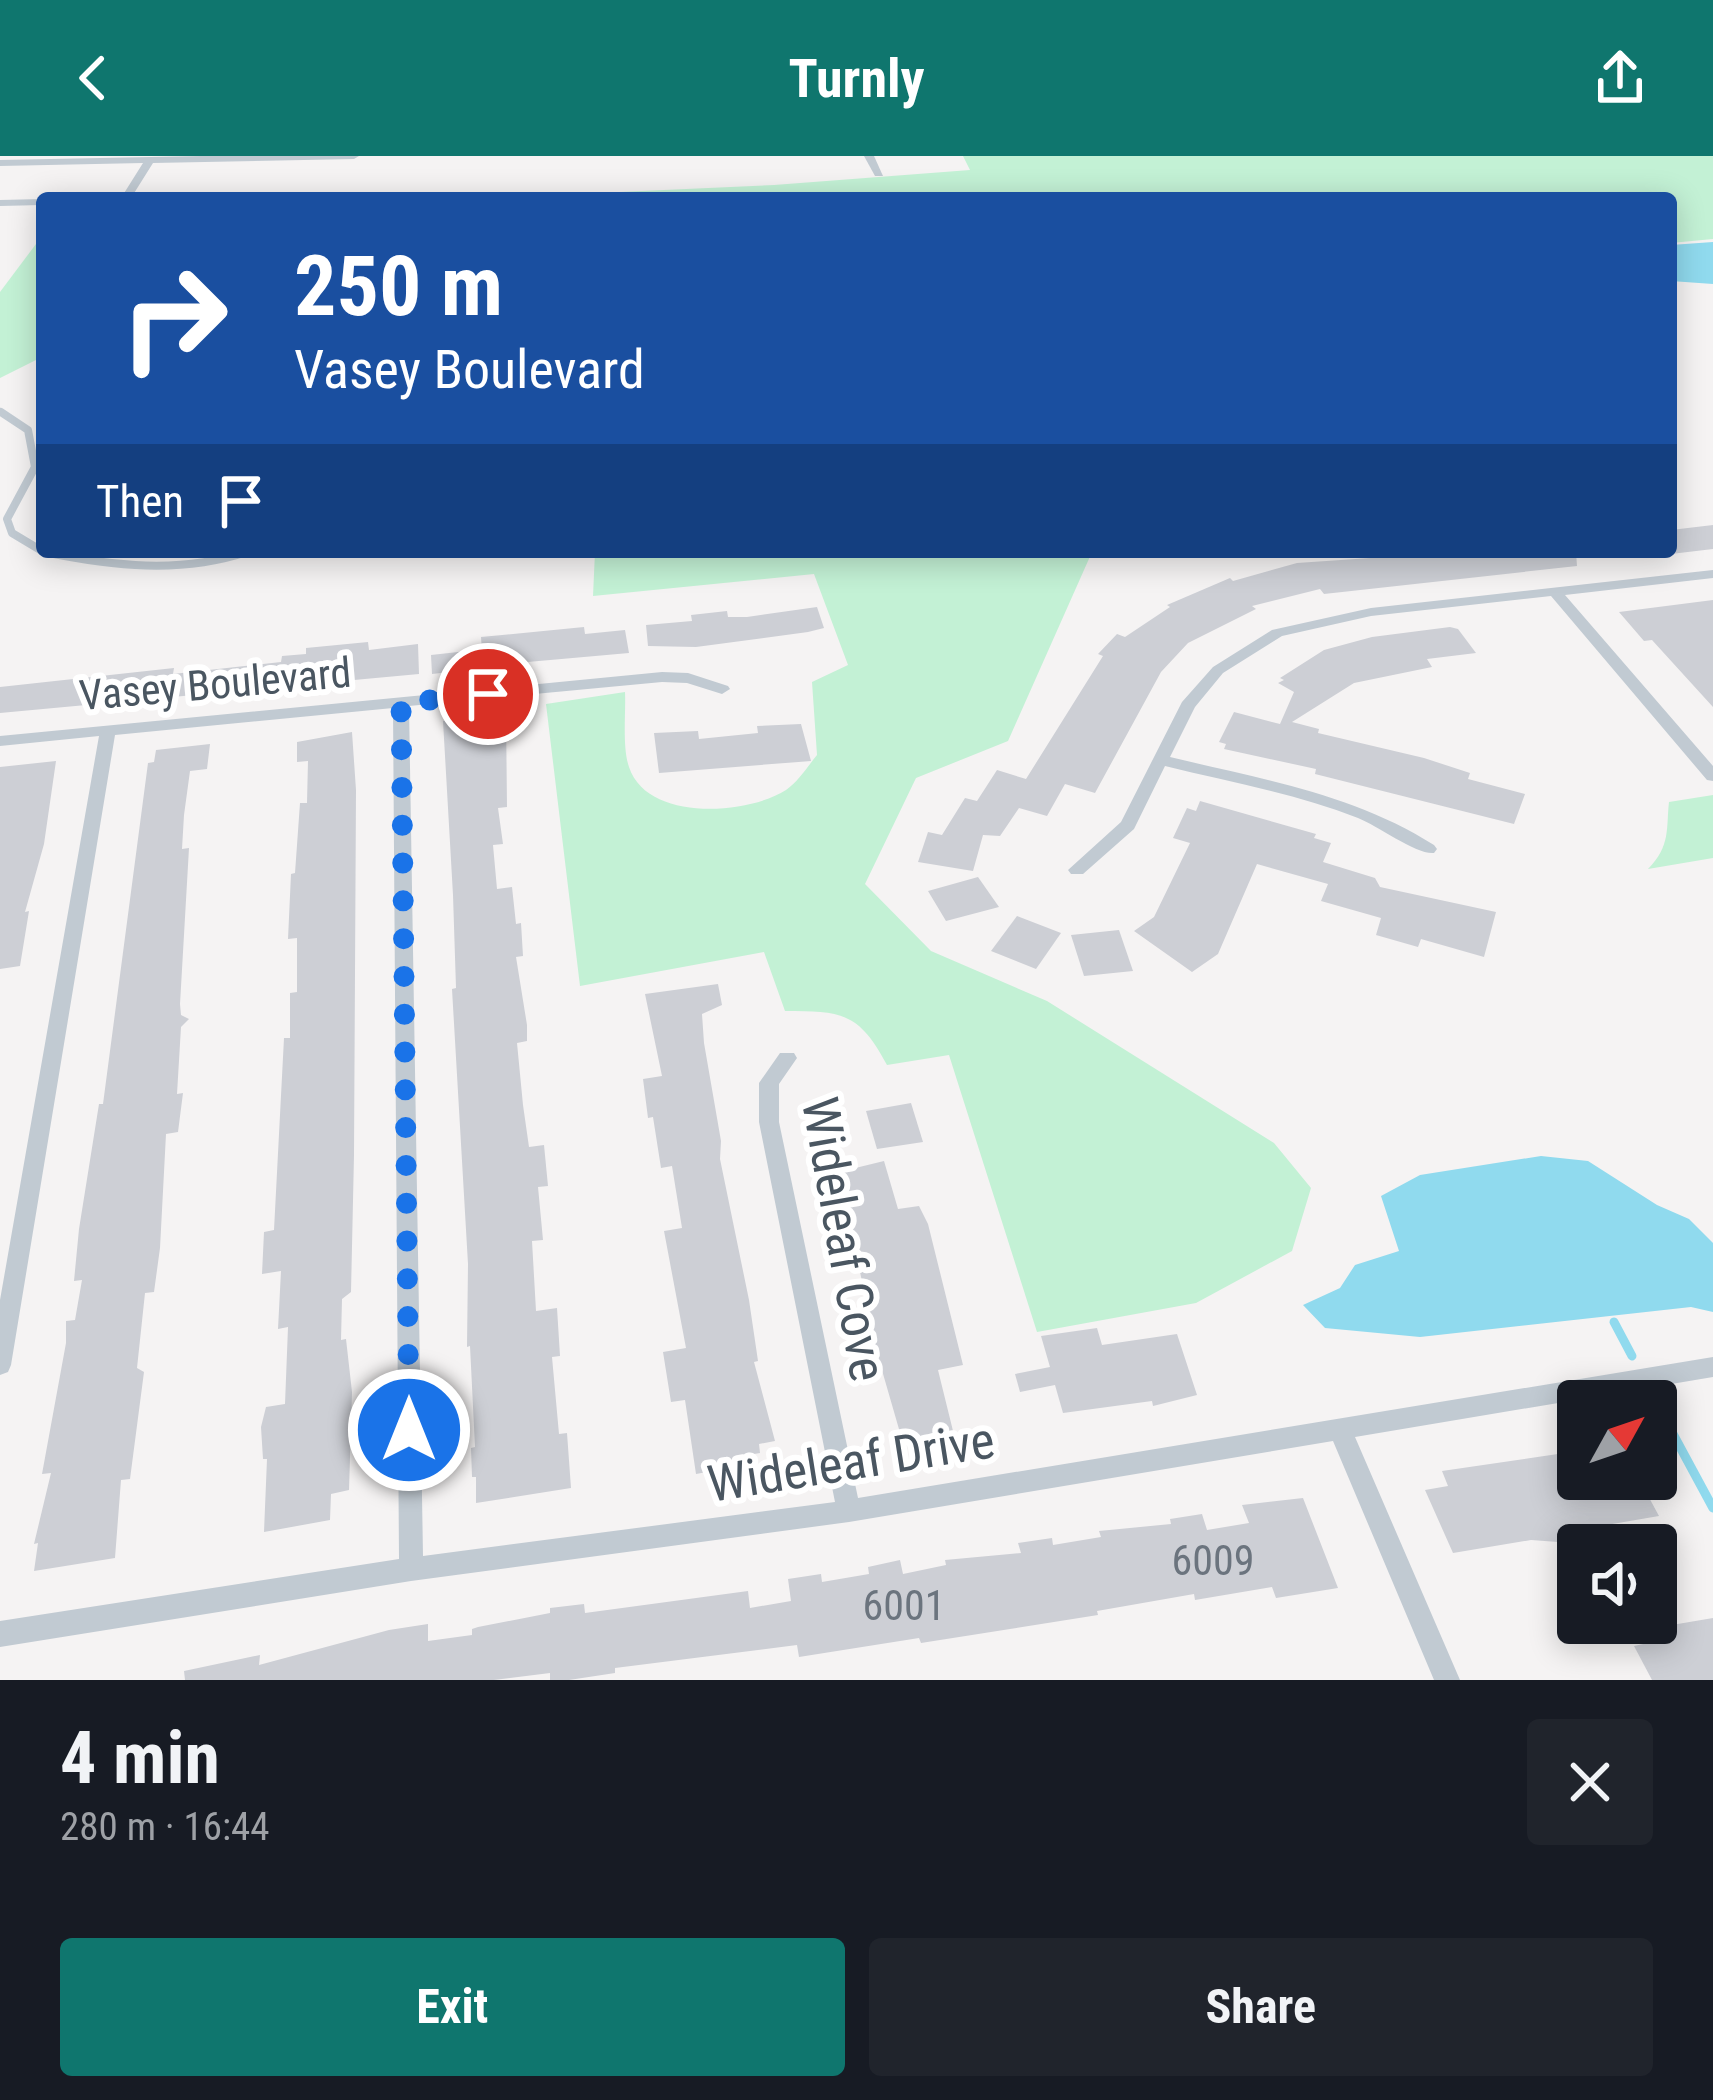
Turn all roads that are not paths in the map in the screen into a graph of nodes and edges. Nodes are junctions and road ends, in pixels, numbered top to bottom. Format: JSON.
{"nodes":[{"id":1,"x":354,"y":156,"type":"edge"},
{"id":2,"x":869,"y":156,"type":"edge"},
{"id":3,"x":244,"y":157,"type":"edge"},
{"id":4,"x":150,"y":160,"type":"junction"},
{"id":5,"x":0,"y":163,"type":"edge"},
{"id":6,"x":879,"y":174,"type":"dead end"},
{"id":7,"x":130,"y":192,"type":"edge"},
{"id":8,"x":36,"y":202,"type":"edge"},
{"id":9,"x":0,"y":203,"type":"edge"},
{"id":10,"x":0,"y":411,"type":"edge"},
{"id":11,"x":36,"y":548,"type":"edge"},
{"id":12,"x":80,"y":558,"type":"edge"},
{"id":13,"x":231,"y":558,"type":"edge"},
{"id":14,"x":1713,"y":574,"type":"edge"},
{"id":15,"x":1555,"y":592,"type":"junction"},
{"id":16,"x":722,"y":688,"type":"dead end"},
{"id":17,"x":401,"y":703,"type":"junction"},
{"id":18,"x":108,"y":730,"type":"junction"},
{"id":19,"x":0,"y":741,"type":"edge"},
{"id":20,"x":1160,"y":760,"type":"junction"},
{"id":21,"x":1713,"y":776,"type":"edge"},
{"id":22,"x":1428,"y":849,"type":"dead end"},
{"id":23,"x":1077,"y":870,"type":"dead end"},
{"id":24,"x":787,"y":1058,"type":"dead end"},
{"id":25,"x":0,"y":1365,"type":"edge"},
{"id":26,"x":1713,"y":1367,"type":"edge"},
{"id":27,"x":1340,"y":1430,"type":"junction"},
{"id":28,"x":849,"y":1511,"type":"junction"},
{"id":29,"x":411,"y":1569,"type":"junction"},
{"id":30,"x":0,"y":1634,"type":"edge"},
{"id":31,"x":1447,"y":1680,"type":"edge"}],
"edges":[{"from":1,"to":3,"type":"street"},
{"from":2,"to":6,"type":"street"},
{"from":3,"to":4,"type":"street"},
{"from":4,"to":5,"type":"street"},
{"from":4,"to":7,"type":"street"},
{"from":8,"to":9,"type":"lane"},
{"from":10,"to":11,"type":"lane"},
{"from":12,"to":13,"type":"lane"},
{"from":14,"to":15,"type":"street"},
{"from":15,"to":20,"type":"street"},
{"from":15,"to":21,"type":"street"},
{"from":16,"to":17,"type":"street","name":"Vasey Boulevard"},
{"from":17,"to":18,"type":"street","name":"Vasey Boulevard"},
{"from":17,"to":29,"type":"street"},
{"from":18,"to":19,"type":"street","name":"Vasey Boulevard"},
{"from":18,"to":25,"type":"street"},
{"from":20,"to":22,"type":"street"},
{"from":20,"to":23,"type":"street"},
{"from":24,"to":28,"type":"street","name":"Wideleaf Cove"},
{"from":26,"to":27,"type":"street","name":"Wideleaf Drive"},
{"from":27,"to":28,"type":"street","name":"Wideleaf Drive"},
{"from":27,"to":31,"type":"street"},
{"from":28,"to":29,"type":"street","name":"Wideleaf Drive"},
{"from":29,"to":30,"type":"street","name":"Wideleaf Drive"}]}
